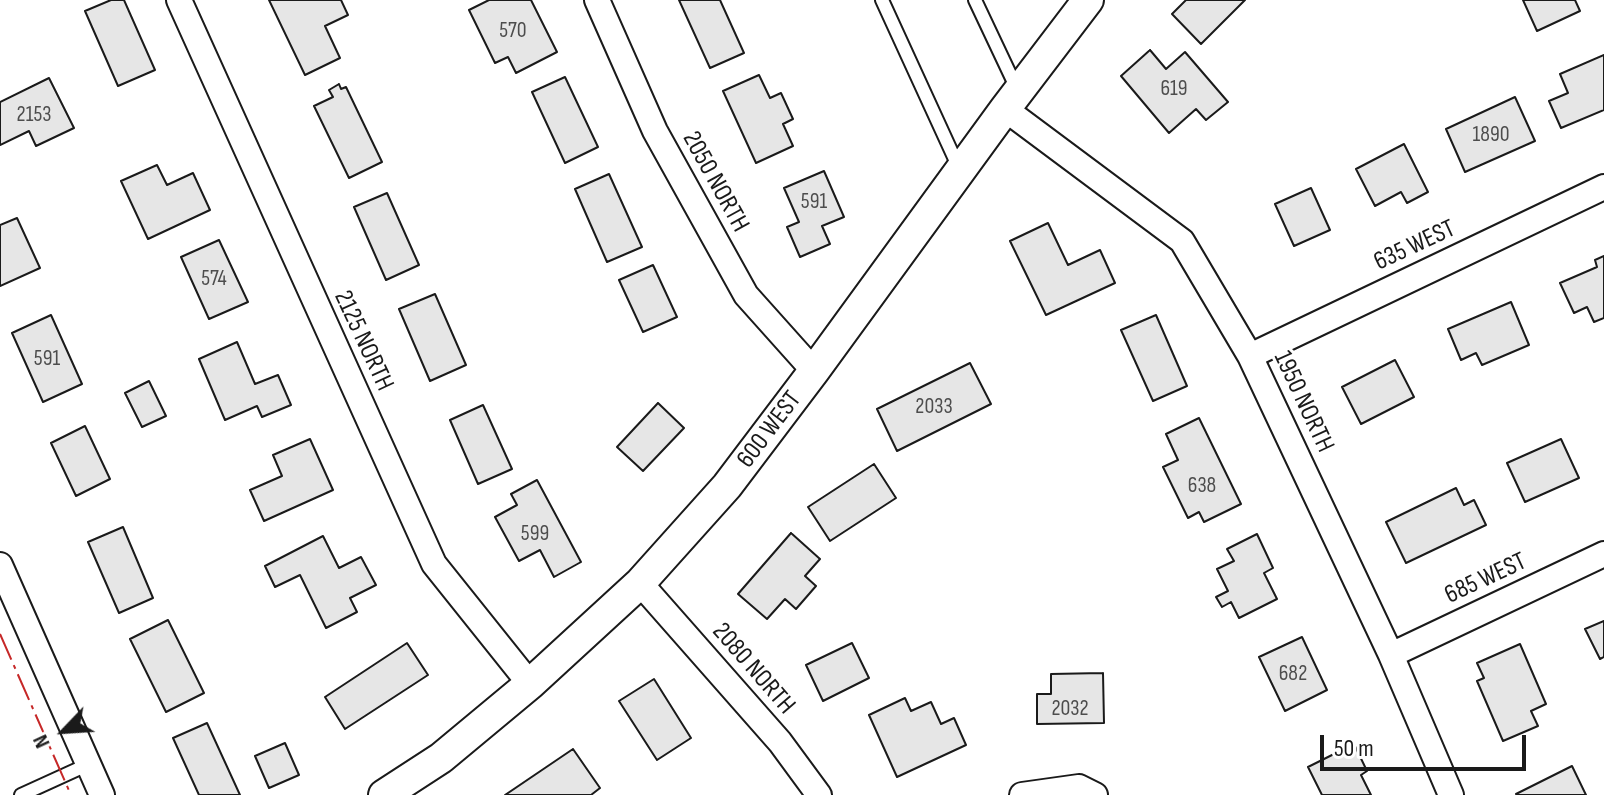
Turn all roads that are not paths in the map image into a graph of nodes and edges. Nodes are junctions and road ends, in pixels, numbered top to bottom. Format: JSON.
{"nodes":[{"id":1,"x":179,"y":0,"type":"edge"},
{"id":2,"x":597,"y":0,"type":"edge"},
{"id":3,"x":882,"y":0,"type":"edge"},
{"id":4,"x":975,"y":0,"type":"edge"},
{"id":5,"x":1088,"y":0,"type":"edge"},
{"id":6,"x":1012,"y":100,"type":"junction"},
{"id":7,"x":960,"y":171,"type":"junction"},
{"id":8,"x":1604,"y":187,"type":"edge"},
{"id":9,"x":1250,"y":356,"type":"junction"},
{"id":10,"x":814,"y":371,"type":"junction"},
{"id":11,"x":1604,"y":554,"type":"edge"},
{"id":12,"x":0,"y":565,"type":"edge"},
{"id":13,"x":640,"y":583,"type":"junction"},
{"id":14,"x":1391,"y":655,"type":"junction"},
{"id":15,"x":530,"y":684,"type":"junction"},
{"id":16,"x":89,"y":764,"type":"junction"},
{"id":17,"x":21,"y":795,"type":"edge"},
{"id":18,"x":102,"y":795,"type":"edge"},
{"id":19,"x":384,"y":795,"type":"edge"},
{"id":20,"x":819,"y":795,"type":"edge"},
{"id":21,"x":1022,"y":795,"type":"edge"},
{"id":22,"x":1095,"y":795,"type":"edge"},
{"id":23,"x":1451,"y":795,"type":"edge"}],
"edges":[{"from":1,"to":15,"type":"street","name":"2125 NORTH"},
{"from":2,"to":10,"type":"street","name":"2050 NORTH"},
{"from":3,"to":7,"type":"lane"},
{"from":4,"to":6,"type":"lane"},
{"from":5,"to":6,"type":"street","name":"600 WEST"},
{"from":6,"to":7,"type":"street","name":"600 WEST"},
{"from":6,"to":9,"type":"street","name":"1950 NORTH"},
{"from":7,"to":10,"type":"street","name":"600 WEST"},
{"from":8,"to":9,"type":"street","name":"635 WEST"},
{"from":9,"to":14,"type":"street","name":"1950 NORTH"},
{"from":10,"to":13,"type":"street","name":"600 WEST"},
{"from":11,"to":14,"type":"street","name":"685 WEST"},
{"from":12,"to":16,"type":"street"},
{"from":13,"to":15,"type":"street","name":"600 WEST"},
{"from":13,"to":20,"type":"street","name":"2080 NORTH"},
{"from":14,"to":23,"type":"street","name":"1950 NORTH"},
{"from":15,"to":19,"type":"street","name":"600 WEST"},
{"from":16,"to":17,"type":"lane"},
{"from":16,"to":18,"type":"street"},
{"from":21,"to":22,"type":"street"}]}
